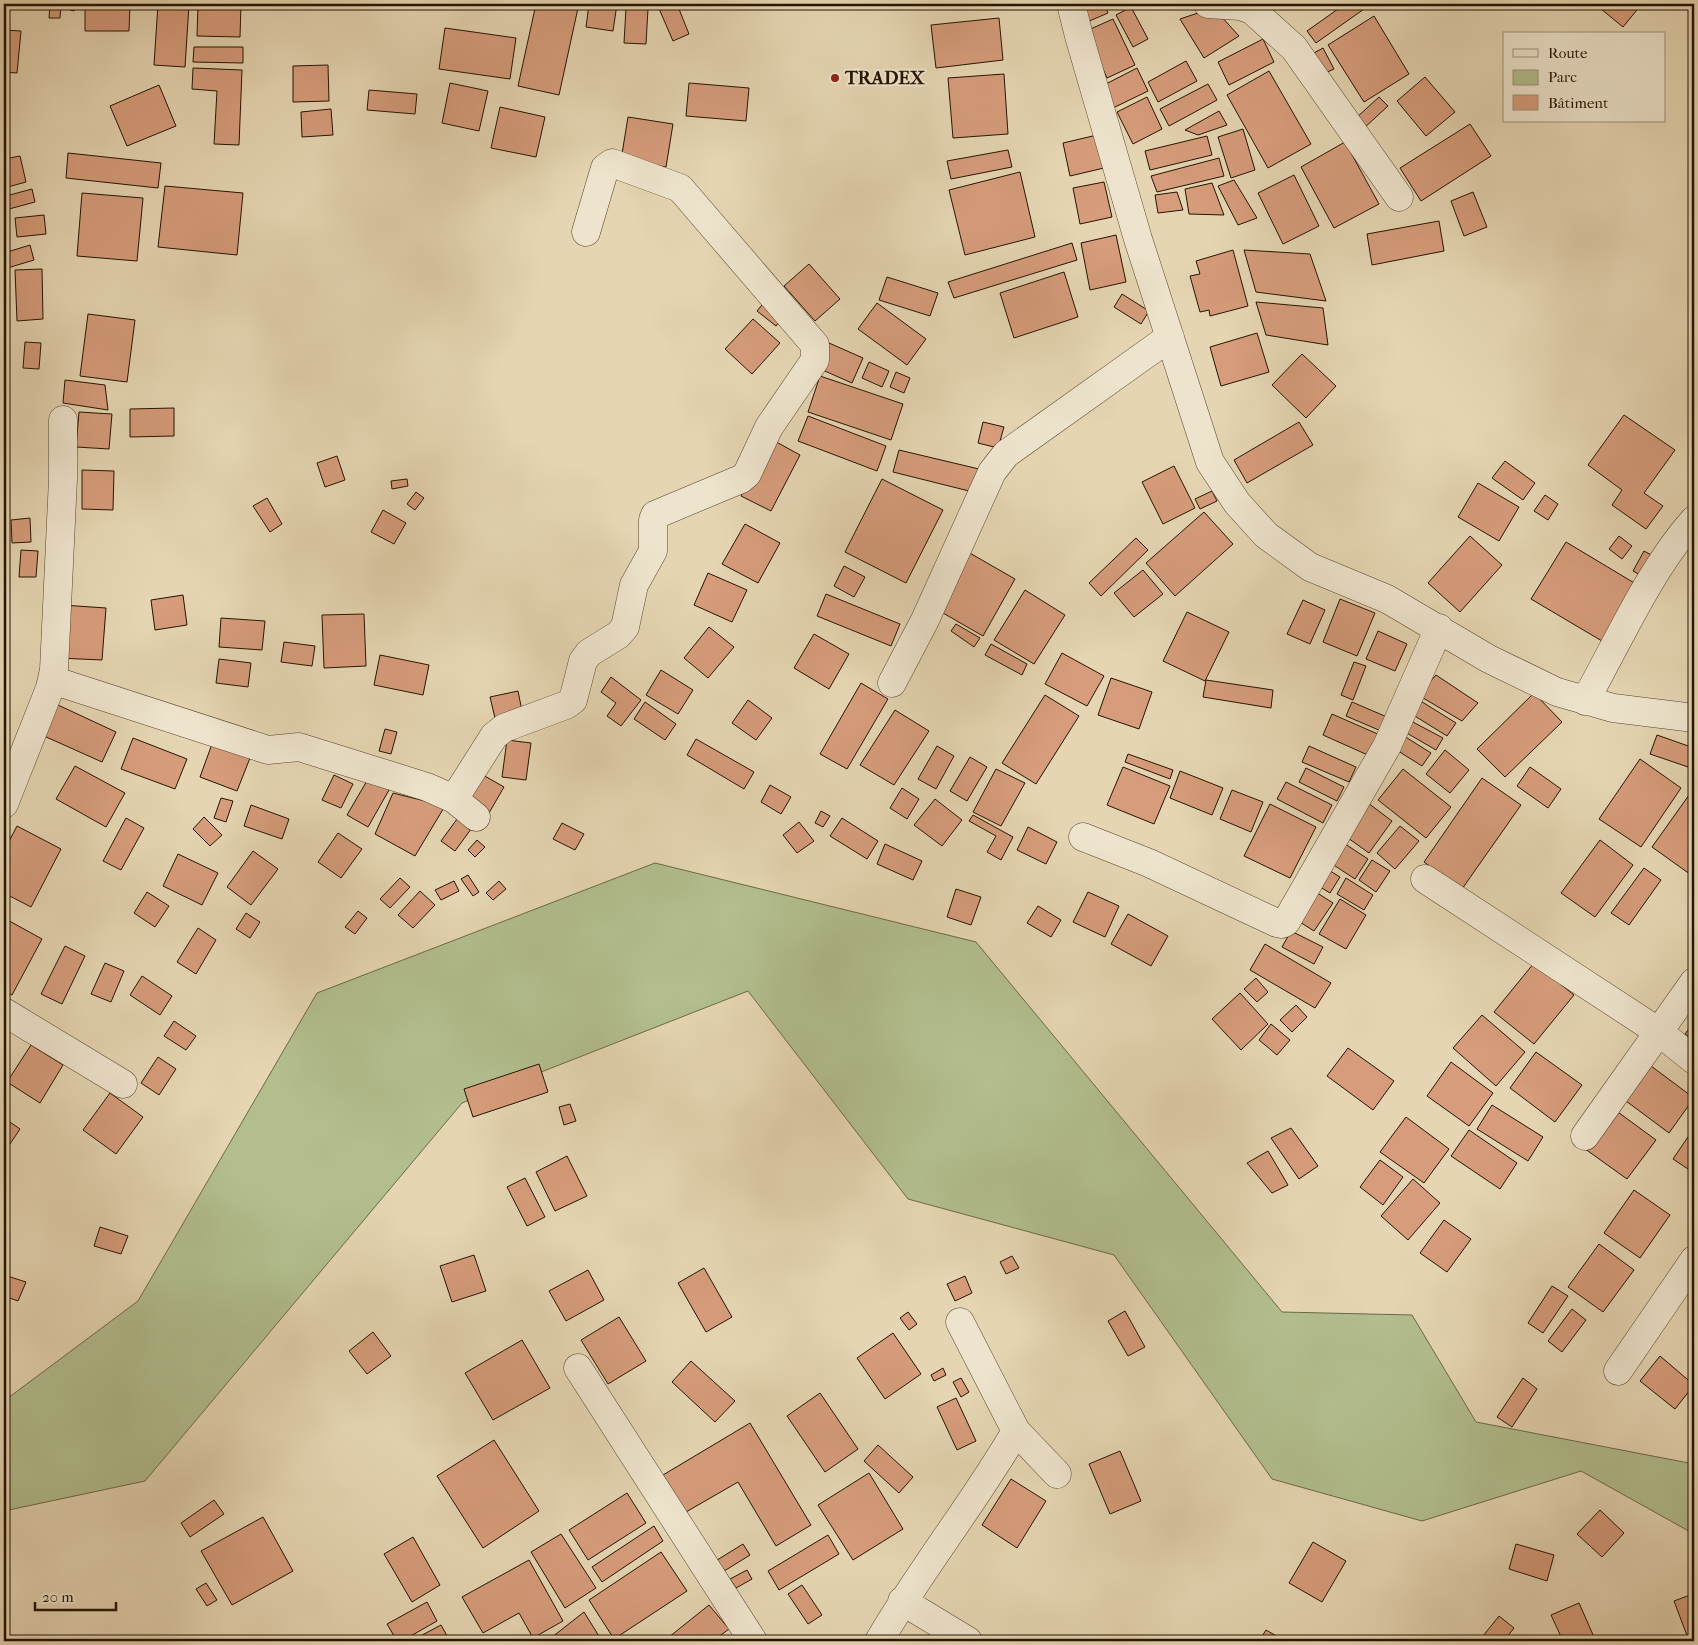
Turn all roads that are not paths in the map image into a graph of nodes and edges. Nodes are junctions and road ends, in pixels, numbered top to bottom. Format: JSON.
{"nodes":[{"id":1,"x":1071,"y":4,"type":"edge"},
{"id":2,"x":1208,"y":4,"type":"edge"},
{"id":3,"x":1399,"y":197,"type":"dead end"},
{"id":4,"x":586,"y":232,"type":"dead end"},
{"id":5,"x":1170,"y":337,"type":"junction"},
{"id":6,"x":63,"y":420,"type":"dead end"},
{"id":7,"x":1694,"y":520,"type":"edge"},
{"id":8,"x":1440,"y":628,"type":"junction"},
{"id":9,"x":52,"y":680,"type":"junction"},
{"id":10,"x":892,"y":683,"type":"dead end"},
{"id":11,"x":1586,"y":701,"type":"junction"},
{"id":12,"x":1694,"y":718,"type":"edge"},
{"id":13,"x":454,"y":799,"type":"junction"},
{"id":14,"x":4,"y":804,"type":"edge"},
{"id":15,"x":476,"y":817,"type":"dead end"},
{"id":16,"x":1084,"y":837,"type":"dead end"},
{"id":17,"x":1425,"y":879,"type":"dead end"},
{"id":18,"x":1694,"y":982,"type":"edge"},
{"id":19,"x":4,"y":1012,"type":"edge"},
{"id":20,"x":1659,"y":1032,"type":"junction"},
{"id":21,"x":1694,"y":1060,"type":"edge"},
{"id":22,"x":123,"y":1084,"type":"dead end"},
{"id":23,"x":1584,"y":1136,"type":"dead end"},
{"id":24,"x":1694,"y":1260,"type":"edge"},
{"id":25,"x":960,"y":1322,"type":"dead end"},
{"id":26,"x":578,"y":1368,"type":"dead end"},
{"id":27,"x":1618,"y":1371,"type":"dead end"},
{"id":28,"x":1016,"y":1431,"type":"junction"},
{"id":29,"x":1057,"y":1474,"type":"dead end"},
{"id":30,"x":902,"y":1601,"type":"junction"},
{"id":31,"x":753,"y":1641,"type":"edge"},
{"id":32,"x":879,"y":1641,"type":"edge"},
{"id":33,"x":968,"y":1641,"type":"edge"}],
"edges":[{"from":1,"to":5,"type":"street"},
{"from":2,"to":3,"type":"street"},
{"from":4,"to":13,"type":"street"},
{"from":5,"to":8,"type":"street"},
{"from":5,"to":10,"type":"street"},
{"from":6,"to":9,"type":"street"},
{"from":7,"to":11,"type":"street"},
{"from":8,"to":11,"type":"street"},
{"from":8,"to":16,"type":"street"},
{"from":9,"to":13,"type":"street"},
{"from":9,"to":14,"type":"street"},
{"from":11,"to":12,"type":"street"},
{"from":13,"to":15,"type":"street"},
{"from":17,"to":20,"type":"street"},
{"from":18,"to":20,"type":"street"},
{"from":19,"to":22,"type":"street"},
{"from":20,"to":21,"type":"street"},
{"from":20,"to":23,"type":"street"},
{"from":24,"to":27,"type":"street"},
{"from":25,"to":28,"type":"street"},
{"from":26,"to":31,"type":"street"},
{"from":28,"to":29,"type":"street"},
{"from":28,"to":30,"type":"street"},
{"from":30,"to":32,"type":"street"},
{"from":30,"to":33,"type":"street"}]}
